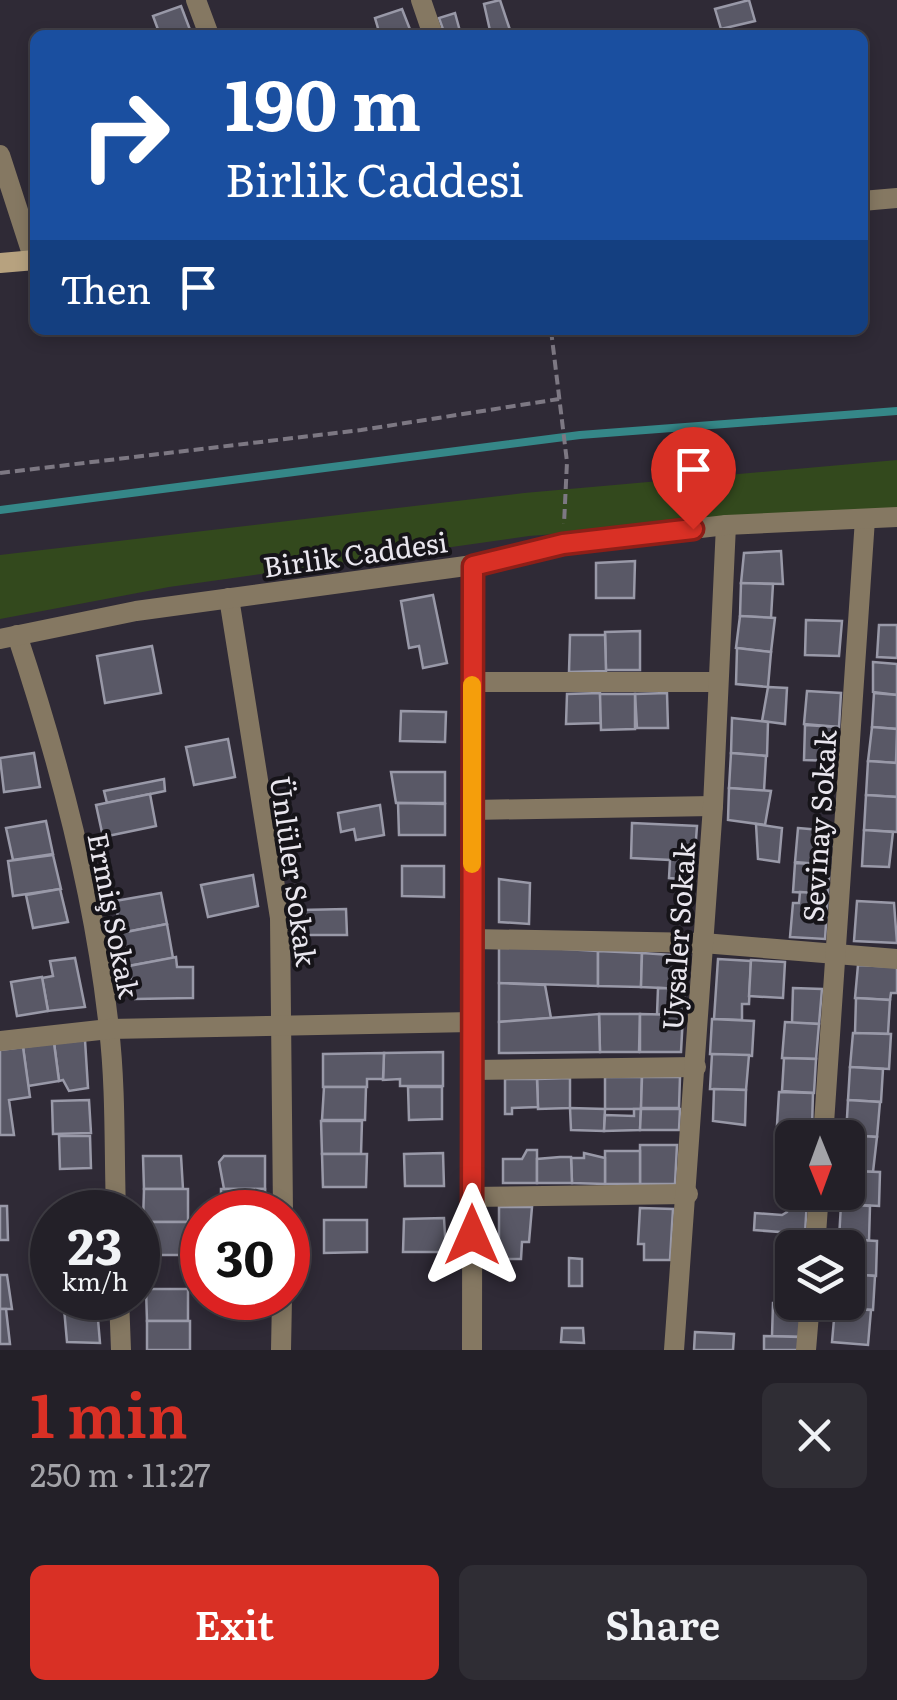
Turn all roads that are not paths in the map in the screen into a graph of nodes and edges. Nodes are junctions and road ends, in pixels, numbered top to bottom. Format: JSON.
{"nodes":[{"id":1,"x":196,"y":0,"type":"edge"},
{"id":2,"x":428,"y":2,"type":"edge"},
{"id":3,"x":207,"y":30,"type":"edge"},
{"id":4,"x":432,"y":30,"type":"edge"},
{"id":5,"x":0,"y":155,"type":"edge"},
{"id":6,"x":897,"y":198,"type":"edge"},
{"id":7,"x":868,"y":200,"type":"edge"},
{"id":8,"x":30,"y":245,"type":"edge"},
{"id":9,"x":30,"y":260,"type":"edge"},
{"id":10,"x":0,"y":263,"type":"edge"},
{"id":11,"x":897,"y":517,"type":"edge"},
{"id":12,"x":865,"y":518,"type":"junction"},
{"id":13,"x":726,"y":525,"type":"junction"},
{"id":14,"x":473,"y":566,"type":"junction"},
{"id":15,"x":229,"y":598,"type":"junction"},
{"id":16,"x":8,"y":637,"type":"edge"},
{"id":17,"x":472,"y":682,"type":"junction"},
{"id":18,"x":718,"y":682,"type":"junction"},
{"id":19,"x":713,"y":806,"type":"junction"},
{"id":20,"x":472,"y":810,"type":"junction"},
{"id":21,"x":472,"y":939,"type":"junction"},
{"id":22,"x":703,"y":943,"type":"junction"},
{"id":23,"x":837,"y":956,"type":"junction"},
{"id":24,"x":897,"y":959,"type":"edge"},
{"id":25,"x":472,"y":1022,"type":"junction"},
{"id":26,"x":284,"y":1026,"type":"junction"},
{"id":27,"x":109,"y":1029,"type":"junction"},
{"id":28,"x":0,"y":1041,"type":"edge"},
{"id":29,"x":696,"y":1066,"type":"junction"},
{"id":30,"x":472,"y":1070,"type":"junction"},
{"id":31,"x":824,"y":1120,"type":"edge"},
{"id":32,"x":115,"y":1190,"type":"edge"},
{"id":33,"x":284,"y":1190,"type":"edge"},
{"id":34,"x":688,"y":1194,"type":"junction"},
{"id":35,"x":472,"y":1197,"type":"junction"},
{"id":36,"x":120,"y":1320,"type":"edge"},
{"id":37,"x":282,"y":1320,"type":"edge"},
{"id":38,"x":808,"y":1320,"type":"edge"},
{"id":39,"x":121,"y":1350,"type":"edge"},
{"id":40,"x":281,"y":1350,"type":"edge"},
{"id":41,"x":472,"y":1350,"type":"edge"},
{"id":42,"x":674,"y":1350,"type":"edge"},
{"id":43,"x":806,"y":1350,"type":"edge"}],
"edges":[{"from":1,"to":3,"type":"street"},
{"from":2,"to":4,"type":"street"},
{"from":5,"to":8,"type":"street"},
{"from":6,"to":7,"type":"street"},
{"from":9,"to":10,"type":"main road"},
{"from":11,"to":12,"type":"street","name":"Birlik Caddesi"},
{"from":12,"to":13,"type":"street","name":"Birlik Caddesi"},
{"from":12,"to":23,"type":"street","name":"Sevinay Sokak"},
{"from":13,"to":14,"type":"street","name":"Birlik Caddesi"},
{"from":13,"to":18,"type":"street","name":"Uysaler Sokak"},
{"from":14,"to":15,"type":"street","name":"Birlik Caddesi"},
{"from":14,"to":17,"type":"street"},
{"from":15,"to":16,"type":"street","name":"Birlik Caddesi"},
{"from":15,"to":26,"type":"street","name":"Ünlüler Sokak"},
{"from":16,"to":27,"type":"street","name":"Ermiş Sokak"},
{"from":17,"to":18,"type":"street"},
{"from":17,"to":20,"type":"street"},
{"from":18,"to":19,"type":"street","name":"Uysaler Sokak"},
{"from":19,"to":20,"type":"street"},
{"from":19,"to":22,"type":"street","name":"Uysaler Sokak"},
{"from":20,"to":21,"type":"street"},
{"from":21,"to":22,"type":"street"},
{"from":21,"to":25,"type":"street"},
{"from":22,"to":23,"type":"street"},
{"from":22,"to":29,"type":"street","name":"Uysaler Sokak"},
{"from":23,"to":24,"type":"street"},
{"from":23,"to":31,"type":"street","name":"Sevinay Sokak"},
{"from":25,"to":26,"type":"street"},
{"from":25,"to":30,"type":"street"},
{"from":26,"to":27,"type":"street"},
{"from":26,"to":33,"type":"street","name":"Ünlüler Sokak"},
{"from":27,"to":28,"type":"street"},
{"from":27,"to":32,"type":"street","name":"Ermiş Sokak"},
{"from":29,"to":30,"type":"street"},
{"from":29,"to":34,"type":"street","name":"Uysaler Sokak"},
{"from":30,"to":35,"type":"street"},
{"from":34,"to":35,"type":"street"},
{"from":34,"to":42,"type":"street","name":"Uysaler Sokak"},
{"from":35,"to":41,"type":"street"},
{"from":36,"to":39,"type":"street"},
{"from":37,"to":40,"type":"street"},
{"from":38,"to":43,"type":"street"}]}
